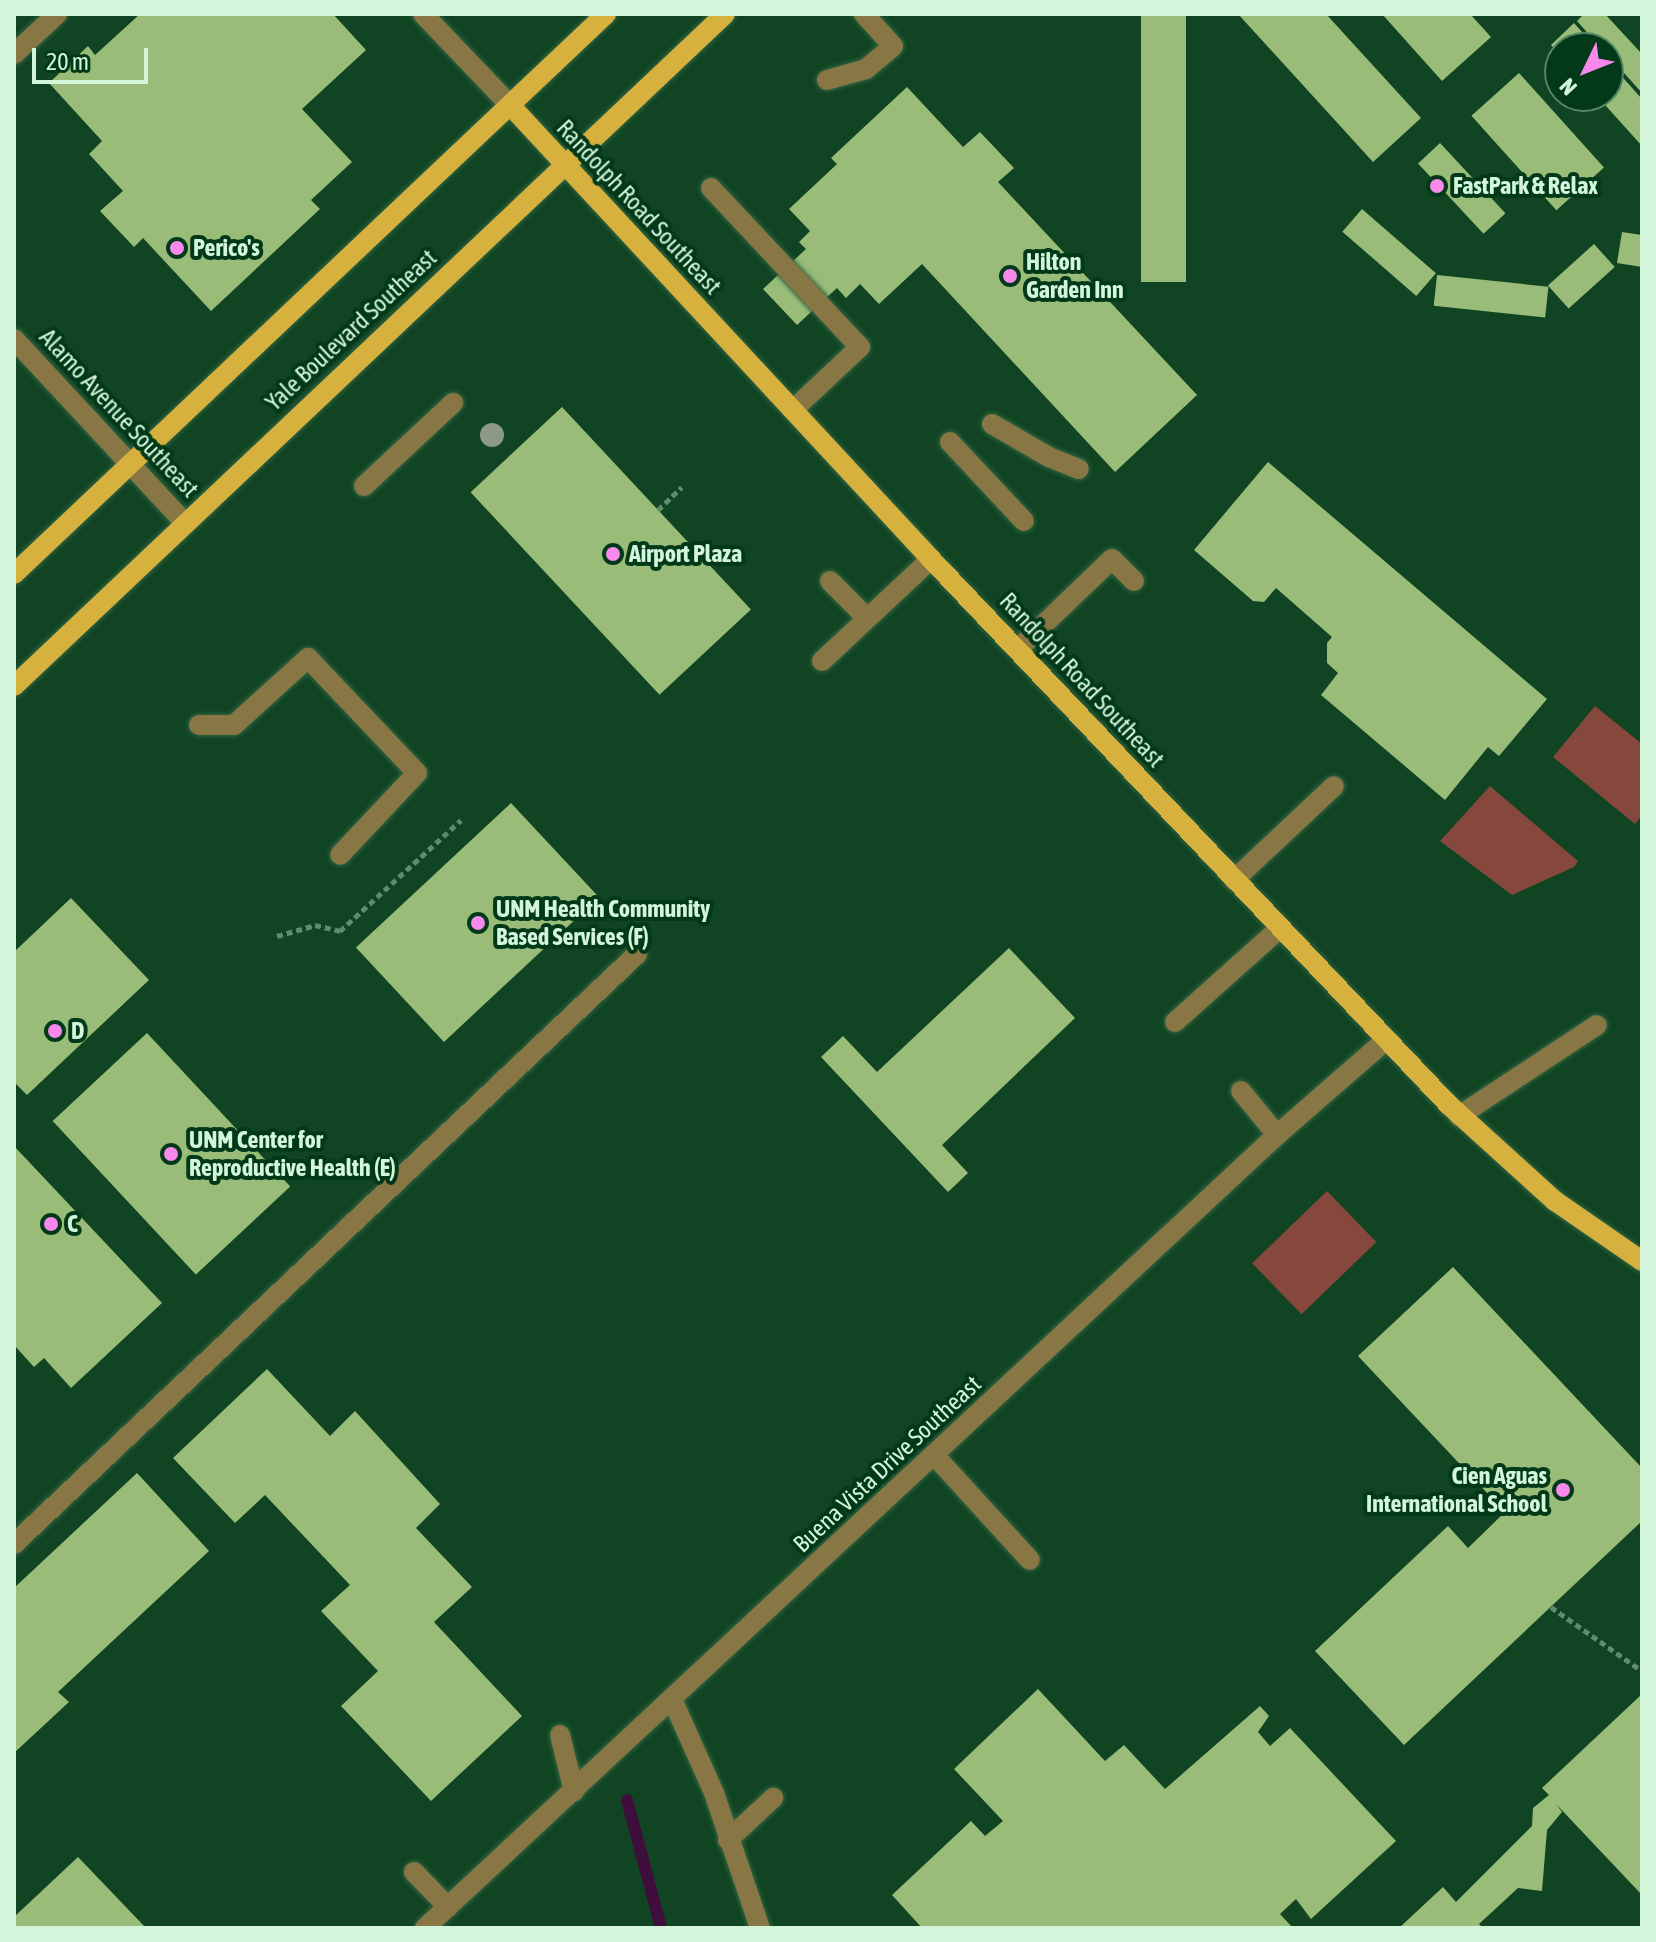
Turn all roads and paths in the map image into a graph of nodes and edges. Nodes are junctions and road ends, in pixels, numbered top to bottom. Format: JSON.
{"nodes":[{"id":1,"x":57,"y":14,"type":"edge"},
{"id":2,"x":423,"y":14,"type":"edge"},
{"id":3,"x":606,"y":14,"type":"edge"},
{"id":4,"x":725,"y":14,"type":"edge"},
{"id":5,"x":864,"y":14,"type":"edge"},
{"id":6,"x":14,"y":54,"type":"edge"},
{"id":7,"x":827,"y":80,"type":"dead end"},
{"id":8,"x":510,"y":105,"type":"junction"},
{"id":9,"x":565,"y":165,"type":"junction"},
{"id":10,"x":711,"y":188,"type":"dead end"},
{"id":11,"x":14,"y":339,"type":"edge"},
{"id":12,"x":453,"y":403,"type":"dead end"},
{"id":13,"x":793,"y":410,"type":"junction"},
{"id":14,"x":992,"y":424,"type":"dead end"},
{"id":15,"x":950,"y":442,"type":"dead end"},
{"id":16,"x":131,"y":464,"type":"junction"},
{"id":17,"x":1079,"y":469,"type":"dead end"},
{"id":18,"x":364,"y":486,"type":"dead end"},
{"id":19,"x":682,"y":487,"type":"dead end"},
{"id":20,"x":658,"y":510,"type":"dead end"},
{"id":21,"x":1024,"y":521,"type":"dead end"},
{"id":22,"x":185,"y":523,"type":"junction"},
{"id":23,"x":931,"y":559,"type":"junction"},
{"id":24,"x":14,"y":574,"type":"edge"},
{"id":25,"x":830,"y":581,"type":"dead end"},
{"id":26,"x":1134,"y":581,"type":"dead end"},
{"id":27,"x":867,"y":618,"type":"junction"},
{"id":28,"x":1018,"y":649,"type":"junction"},
{"id":29,"x":822,"y":661,"type":"dead end"},
{"id":30,"x":14,"y":686,"type":"edge"},
{"id":31,"x":199,"y":725,"type":"dead end"},
{"id":32,"x":1334,"y":786,"type":"dead end"},
{"id":33,"x":461,"y":820,"type":"dead end"},
{"id":34,"x":340,"y":855,"type":"dead end"},
{"id":35,"x":1234,"y":880,"type":"junction"},
{"id":36,"x":1279,"y":929,"type":"junction"},
{"id":37,"x":277,"y":936,"type":"dead end"},
{"id":38,"x":637,"y":954,"type":"dead end"},
{"id":39,"x":1175,"y":1022,"type":"dead end"},
{"id":40,"x":1597,"y":1025,"type":"dead end"},
{"id":41,"x":1386,"y":1040,"type":"junction"},
{"id":42,"x":1241,"y":1091,"type":"dead end"},
{"id":43,"x":1459,"y":1116,"type":"junction"},
{"id":44,"x":1277,"y":1135,"type":"junction"},
{"id":45,"x":1642,"y":1261,"type":"edge"},
{"id":46,"x":934,"y":1455,"type":"junction"},
{"id":47,"x":14,"y":1544,"type":"edge"},
{"id":48,"x":1030,"y":1560,"type":"dead end"},
{"id":49,"x":1551,"y":1607,"type":"dead end"},
{"id":50,"x":1642,"y":1671,"type":"edge"},
{"id":51,"x":672,"y":1699,"type":"junction"},
{"id":52,"x":560,"y":1735,"type":"dead end"},
{"id":53,"x":574,"y":1791,"type":"junction"},
{"id":54,"x":773,"y":1798,"type":"dead end"},
{"id":55,"x":728,"y":1840,"type":"junction"},
{"id":56,"x":414,"y":1872,"type":"dead end"},
{"id":57,"x":448,"y":1907,"type":"junction"},
{"id":58,"x":425,"y":1928,"type":"edge"},
{"id":59,"x":760,"y":1928,"type":"edge"}],
"edges":[{"from":1,"to":6,"type":"street"},
{"from":2,"to":8,"type":"street"},
{"from":3,"to":8,"type":"main road"},
{"from":4,"to":9,"type":"main road","name":"Yale Boulevard Southeast"},
{"from":5,"to":7,"type":"street"},
{"from":8,"to":9,"type":"main road","name":"Randolph Road Southeast"},
{"from":8,"to":16,"type":"main road"},
{"from":9,"to":13,"type":"main road","name":"Randolph Road Southeast"},
{"from":9,"to":22,"type":"main road","name":"Yale Boulevard Southeast"},
{"from":10,"to":13,"type":"street"},
{"from":11,"to":16,"type":"street","name":"Alamo Avenue Southeast"},
{"from":12,"to":18,"type":"street"},
{"from":13,"to":23,"type":"main road","name":"Randolph Road Southeast"},
{"from":14,"to":17,"type":"street"},
{"from":15,"to":21,"type":"street"},
{"from":16,"to":22,"type":"street","name":"Alamo Avenue Southeast"},
{"from":16,"to":24,"type":"main road"},
{"from":19,"to":20,"type":"path"},
{"from":22,"to":30,"type":"main road","name":"Yale Boulevard Southeast"},
{"from":23,"to":27,"type":"street"},
{"from":23,"to":28,"type":"main road","name":"Randolph Road Southeast"},
{"from":25,"to":27,"type":"street"},
{"from":26,"to":28,"type":"street"},
{"from":27,"to":29,"type":"street"},
{"from":28,"to":35,"type":"main road","name":"Randolph Road Southeast"},
{"from":31,"to":34,"type":"street"},
{"from":32,"to":35,"type":"street"},
{"from":33,"to":37,"type":"path"},
{"from":35,"to":36,"type":"main road","name":"Randolph Road Southeast"},
{"from":36,"to":39,"type":"street"},
{"from":36,"to":41,"type":"main road","name":"Randolph Road Southeast"},
{"from":38,"to":47,"type":"street"},
{"from":40,"to":43,"type":"street"},
{"from":41,"to":43,"type":"main road","name":"Randolph Road Southeast"},
{"from":41,"to":44,"type":"street","name":"Buena Vista Drive Southeast"},
{"from":42,"to":44,"type":"street"},
{"from":43,"to":45,"type":"main road","name":"Randolph Road Southeast"},
{"from":44,"to":46,"type":"street","name":"Buena Vista Drive Southeast"},
{"from":46,"to":48,"type":"street"},
{"from":46,"to":51,"type":"street","name":"Buena Vista Drive Southeast"},
{"from":49,"to":50,"type":"path"},
{"from":51,"to":53,"type":"street","name":"Buena Vista Drive Southeast"},
{"from":51,"to":55,"type":"street"},
{"from":52,"to":53,"type":"street"},
{"from":53,"to":57,"type":"street","name":"Buena Vista Drive Southeast"},
{"from":54,"to":55,"type":"street"},
{"from":55,"to":59,"type":"street"},
{"from":56,"to":57,"type":"street"},
{"from":57,"to":58,"type":"street","name":"Buena Vista Drive Southeast"}]}
